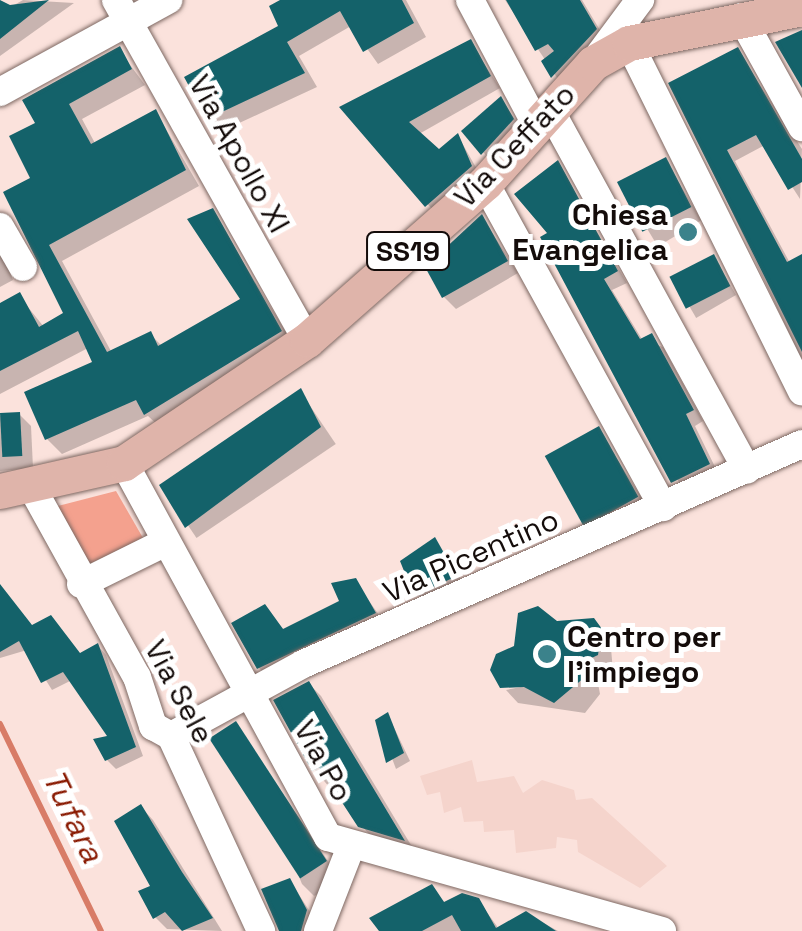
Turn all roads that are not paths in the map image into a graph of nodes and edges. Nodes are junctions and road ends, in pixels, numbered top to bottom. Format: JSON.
{"nodes":[{"id":1,"x":168,"y":0,"type":"edge"},
{"id":2,"x":470,"y":0,"type":"edge"},
{"id":3,"x":640,"y":0,"type":"edge"},
{"id":4,"x":802,"y":8,"type":"edge"},
{"id":5,"x":122,"y":11,"type":"edge"},
{"id":6,"x":741,"y":17,"type":"junction"},
{"id":7,"x":629,"y":44,"type":"junction"},
{"id":8,"x":593,"y":63,"type":"junction"},
{"id":9,"x":0,"y":92,"type":"edge"},
{"id":10,"x":543,"y":117,"type":"junction"},
{"id":11,"x":802,"y":128,"type":"edge"},
{"id":12,"x":485,"y":183,"type":"junction"},
{"id":13,"x":0,"y":227,"type":"edge"},
{"id":14,"x":23,"y":266,"type":"dead end"},
{"id":15,"x":307,"y":340,"type":"junction"},
{"id":16,"x":802,"y":391,"type":"edge"},
{"id":17,"x":802,"y":444,"type":"edge"},
{"id":18,"x":124,"y":462,"type":"junction"},
{"id":19,"x":747,"y":470,"type":"junction"},
{"id":20,"x":16,"y":489,"type":"edge"},
{"id":21,"x":663,"y":507,"type":"junction"},
{"id":22,"x":166,"y":542,"type":"junction"},
{"id":23,"x":81,"y":584,"type":"junction"},
{"id":24,"x":248,"y":693,"type":"junction"},
{"id":25,"x":170,"y":736,"type":"junction"},
{"id":26,"x":350,"y":849,"type":"junction"},
{"id":27,"x":551,"y":899,"type":"junction"},
{"id":28,"x":261,"y":931,"type":"edge"},
{"id":29,"x":318,"y":931,"type":"edge"},
{"id":30,"x":568,"y":931,"type":"edge"},
{"id":31,"x":662,"y":931,"type":"edge"}],
"edges":[{"from":1,"to":5,"type":"street"},
{"from":2,"to":10,"type":"street"},
{"from":3,"to":8,"type":"street"},
{"from":4,"to":6,"type":"main road","name":"Via Ceffato","number":"SS19"},
{"from":5,"to":9,"type":"street"},
{"from":5,"to":15,"type":"street","name":"Via Apollo XI"},
{"from":6,"to":7,"type":"main road","name":"Via Ceffato","number":"SS19"},
{"from":6,"to":11,"type":"street"},
{"from":7,"to":8,"type":"main road","name":"Via Ceffato","number":"SS19"},
{"from":7,"to":16,"type":"street"},
{"from":8,"to":10,"type":"main road","name":"Via Ceffato","number":"SS19"},
{"from":10,"to":12,"type":"main road","name":"Via Ceffato","number":"SS19"},
{"from":10,"to":19,"type":"street"},
{"from":12,"to":15,"type":"main road","name":"Via Ceffato","number":"SS19"},
{"from":12,"to":21,"type":"street"},
{"from":13,"to":14,"type":"street"},
{"from":15,"to":18,"type":"main road","name":"Via Ceffato","number":"SS19"},
{"from":17,"to":19,"type":"street","name":"Via Picentino"},
{"from":18,"to":20,"type":"main road","name":"Via Ceffato","number":"SS19"},
{"from":18,"to":22,"type":"street","name":"Via Po"},
{"from":19,"to":21,"type":"street","name":"Via Picentino"},
{"from":20,"to":23,"type":"street","name":"Via Sele"},
{"from":21,"to":24,"type":"street","name":"Via Picentino"},
{"from":22,"to":23,"type":"street"},
{"from":22,"to":24,"type":"street","name":"Via Po"},
{"from":23,"to":25,"type":"street","name":"Via Sele"},
{"from":24,"to":25,"type":"street","name":"Via Picentino"},
{"from":24,"to":26,"type":"street","name":"Via Po"},
{"from":25,"to":28,"type":"street","name":"Via Sele"},
{"from":26,"to":27,"type":"street"},
{"from":26,"to":29,"type":"street"},
{"from":27,"to":30,"type":"street"},
{"from":27,"to":31,"type":"street"}]}
